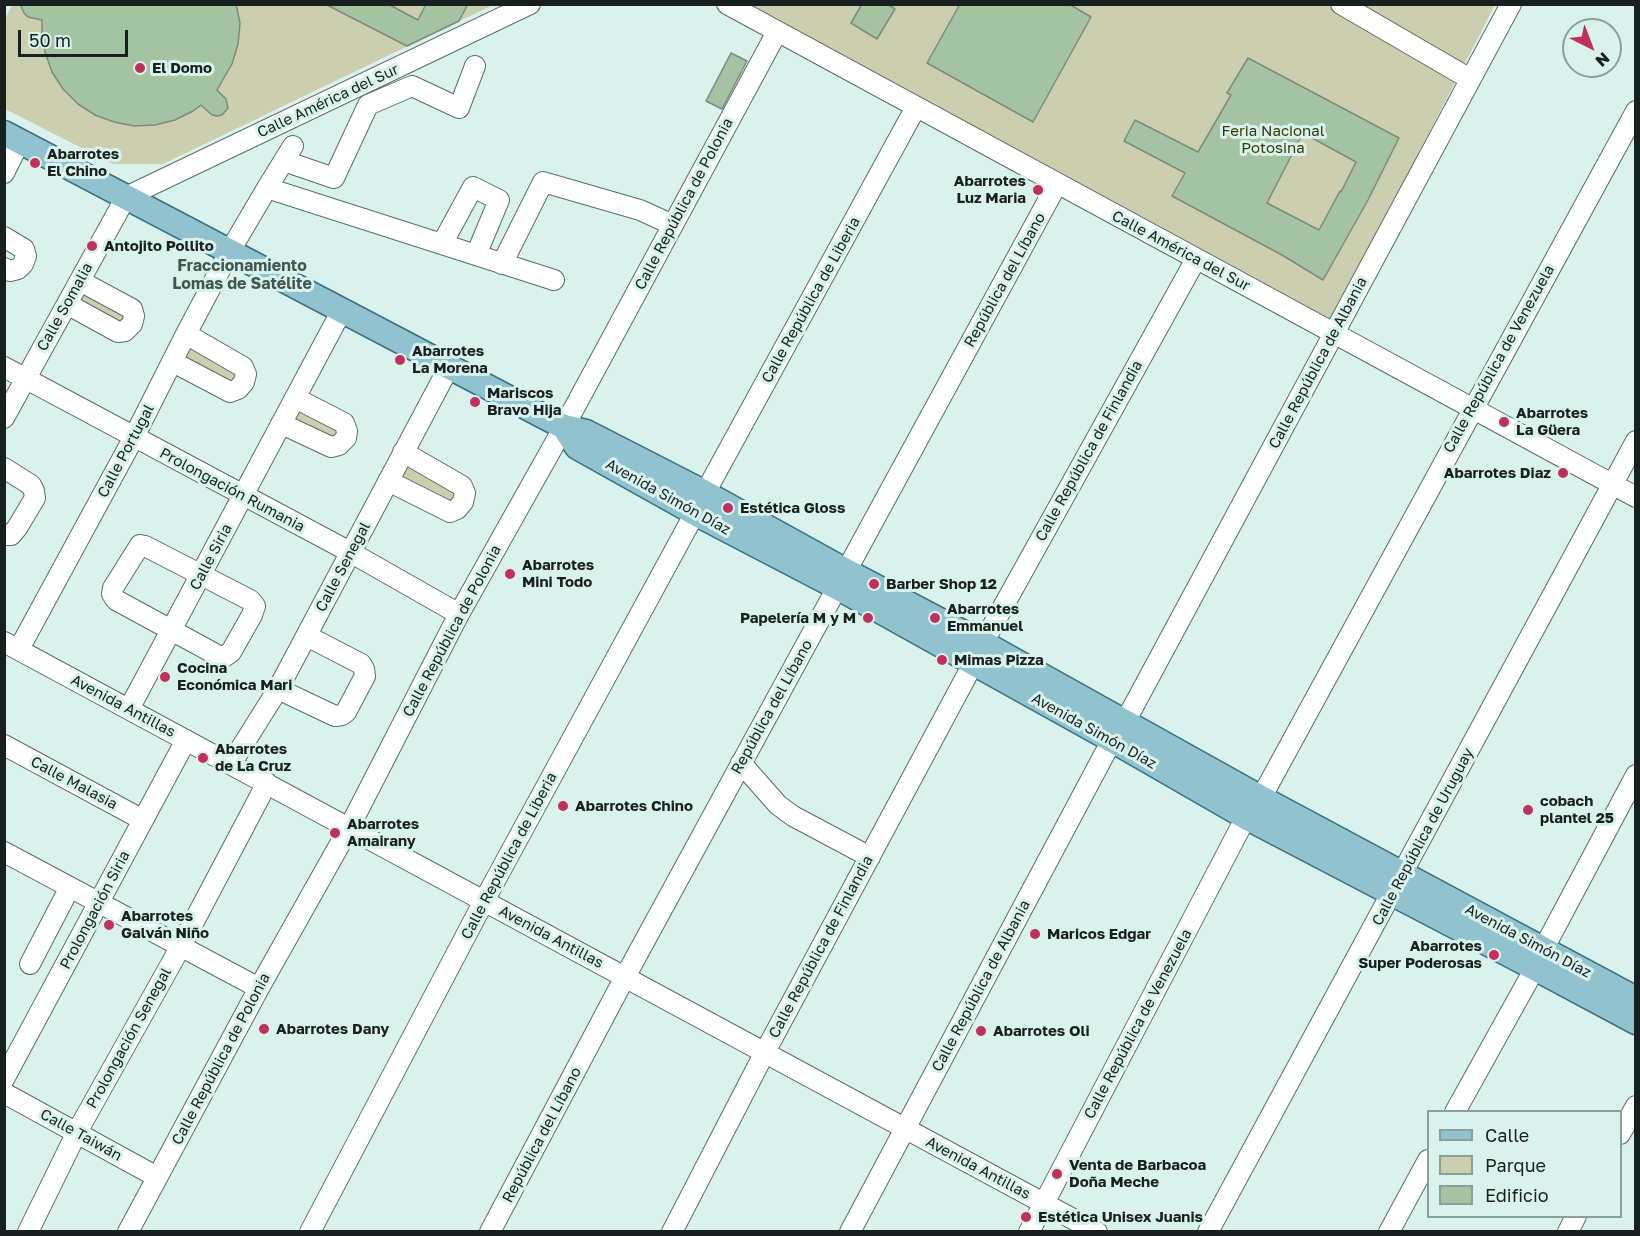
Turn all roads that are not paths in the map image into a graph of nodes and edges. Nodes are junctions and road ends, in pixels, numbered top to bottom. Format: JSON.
{"nodes":[{"id":1,"x":530,"y":4,"type":"edge"},
{"id":2,"x":727,"y":4,"type":"edge"},
{"id":3,"x":1341,"y":4,"type":"edge"},
{"id":4,"x":1511,"y":4,"type":"edge"},
{"id":5,"x":777,"y":32,"type":"junction"},
{"id":6,"x":476,"y":66,"type":"dead end"},
{"id":7,"x":1470,"y":79,"type":"junction"},
{"id":8,"x":916,"y":107,"type":"junction"},
{"id":9,"x":1635,"y":111,"type":"edge"},
{"id":10,"x":12,"y":137,"type":"edge"},
{"id":11,"x":4,"y":173,"type":"edge"},
{"id":12,"x":1057,"y":184,"type":"junction"},
{"id":13,"x":267,"y":188,"type":"junction"},
{"id":14,"x":126,"y":196,"type":"junction"},
{"id":15,"x":673,"y":225,"type":"junction"},
{"id":16,"x":4,"y":237,"type":"edge"},
{"id":17,"x":442,"y":244,"type":"junction"},
{"id":18,"x":230,"y":251,"type":"junction"},
{"id":19,"x":476,"y":255,"type":"junction"},
{"id":20,"x":1196,"y":259,"type":"junction"},
{"id":21,"x":502,"y":264,"type":"junction"},
{"id":22,"x":4,"y":268,"type":"edge"},
{"id":23,"x":554,"y":280,"type":"dead end"},
{"id":24,"x":80,"y":281,"type":"junction"},
{"id":25,"x":67,"y":304,"type":"junction"},
{"id":26,"x":342,"y":310,"type":"junction"},
{"id":27,"x":186,"y":334,"type":"junction"},
{"id":28,"x":1334,"y":334,"type":"junction"},
{"id":29,"x":173,"y":362,"type":"junction"},
{"id":30,"x":449,"y":366,"type":"junction"},
{"id":31,"x":4,"y":367,"type":"edge"},
{"id":32,"x":25,"y":379,"type":"junction"},
{"id":33,"x":295,"y":398,"type":"junction"},
{"id":34,"x":1472,"y":408,"type":"junction"},
{"id":35,"x":4,"y":418,"type":"edge"},
{"id":36,"x":282,"y":424,"type":"junction"},
{"id":37,"x":564,"y":427,"type":"junction"},
{"id":38,"x":134,"y":437,"type":"junction"},
{"id":39,"x":1635,"y":441,"type":"edge"},
{"id":40,"x":403,"y":452,"type":"junction"},
{"id":41,"x":4,"y":468,"type":"edge"},
{"id":42,"x":388,"y":481,"type":"junction"},
{"id":43,"x":1612,"y":484,"type":"junction"},
{"id":44,"x":244,"y":496,"type":"junction"},
{"id":45,"x":1635,"y":497,"type":"edge"},
{"id":46,"x":700,"y":503,"type":"junction"},
{"id":47,"x":4,"y":535,"type":"edge"},
{"id":48,"x":350,"y":552,"type":"junction"},
{"id":49,"x":200,"y":576,"type":"junction"},
{"id":50,"x":842,"y":579,"type":"junction"},
{"id":51,"x":459,"y":614,"type":"junction"},
{"id":52,"x":172,"y":630,"type":"junction"},
{"id":53,"x":307,"y":636,"type":"junction"},
{"id":54,"x":12,"y":645,"type":"edge"},
{"id":55,"x":978,"y":653,"type":"junction"},
{"id":56,"x":278,"y":689,"type":"junction"},
{"id":57,"x":129,"y":709,"type":"junction"},
{"id":58,"x":1119,"y":731,"type":"junction"},
{"id":59,"x":186,"y":740,"type":"junction"},
{"id":60,"x":4,"y":746,"type":"edge"},
{"id":61,"x":741,"y":763,"type":"junction"},
{"id":62,"x":231,"y":764,"type":"junction"},
{"id":63,"x":1635,"y":775,"type":"edge"},
{"id":64,"x":267,"y":783,"type":"junction"},
{"id":65,"x":1253,"y":808,"type":"junction"},
{"id":66,"x":143,"y":820,"type":"junction"},
{"id":67,"x":349,"y":828,"type":"junction"},
{"id":68,"x":4,"y":852,"type":"edge"},
{"id":69,"x":870,"y":857,"type":"junction"},
{"id":70,"x":1397,"y":884,"type":"junction"},
{"id":71,"x":70,"y":887,"type":"junction"},
{"id":72,"x":484,"y":901,"type":"junction"},
{"id":73,"x":99,"y":903,"type":"junction"},
{"id":74,"x":181,"y":946,"type":"junction"},
{"id":75,"x":1540,"y":958,"type":"junction"},
{"id":76,"x":30,"y":964,"type":"dead end"},
{"id":77,"x":625,"y":977,"type":"junction"},
{"id":78,"x":259,"y":988,"type":"junction"},
{"id":79,"x":1635,"y":999,"type":"edge"},
{"id":80,"x":1635,"y":1022,"type":"edge"},
{"id":81,"x":765,"y":1052,"type":"junction"},
{"id":82,"x":4,"y":1079,"type":"edge"},
{"id":83,"x":4,"y":1094,"type":"edge"},
{"id":84,"x":1635,"y":1106,"type":"edge"},
{"id":85,"x":1456,"y":1110,"type":"edge"},
{"id":86,"x":905,"y":1128,"type":"junction"},
{"id":87,"x":1622,"y":1130,"type":"edge"},
{"id":88,"x":77,"y":1132,"type":"junction"},
{"id":89,"x":1427,"y":1162,"type":"edge"},
{"id":90,"x":157,"y":1177,"type":"junction"},
{"id":91,"x":1044,"y":1203,"type":"junction"},
{"id":92,"x":1575,"y":1218,"type":"edge"},
{"id":93,"x":28,"y":1232,"type":"edge"},
{"id":94,"x":128,"y":1232,"type":"edge"},
{"id":95,"x":310,"y":1232,"type":"edge"},
{"id":96,"x":490,"y":1232,"type":"edge"},
{"id":97,"x":672,"y":1232,"type":"edge"},
{"id":98,"x":850,"y":1232,"type":"edge"},
{"id":99,"x":1029,"y":1232,"type":"edge"},
{"id":100,"x":1097,"y":1232,"type":"edge"},
{"id":101,"x":1208,"y":1232,"type":"edge"},
{"id":102,"x":1389,"y":1232,"type":"edge"},
{"id":103,"x":1568,"y":1232,"type":"edge"}],
"edges":[{"from":1,"to":14,"type":"street","name":"Calle América del Sur"},
{"from":2,"to":5,"type":"street","name":"Calle América del Sur"},
{"from":3,"to":7,"type":"street"},
{"from":4,"to":7,"type":"street","name":"Calle República de Albania"},
{"from":5,"to":8,"type":"street","name":"Calle América del Sur"},
{"from":5,"to":15,"type":"street","name":"Calle República de Polonia"},
{"from":6,"to":13,"type":"street","name":"Calle Portugal"},
{"from":7,"to":28,"type":"street","name":"Calle República de Albania"},
{"from":8,"to":12,"type":"street","name":"Calle América del Sur"},
{"from":8,"to":46,"type":"street","name":"Calle República de Liberia"},
{"from":9,"to":34,"type":"street","name":"Calle República de Venezuela"},
{"from":10,"to":11,"type":"street"},
{"from":10,"to":14,"type":"main road","name":"Avenida Simón Díaz"},
{"from":12,"to":20,"type":"street","name":"Calle América del Sur"},
{"from":12,"to":50,"type":"street","name":"República del Líbano"},
{"from":13,"to":17,"type":"street"},
{"from":13,"to":18,"type":"street","name":"Calle Portugal"},
{"from":14,"to":18,"type":"main road","name":"Avenida Simón Díaz"},
{"from":14,"to":24,"type":"street","name":"Calle Somalia"},
{"from":15,"to":21,"type":"street"},
{"from":15,"to":37,"type":"street","name":"Calle República de Polonia"},
{"from":16,"to":22,"type":"street"},
{"from":17,"to":19,"type":"street"},
{"from":17,"to":19,"type":"street"},
{"from":18,"to":26,"type":"main road","name":"Avenida Simón Díaz"},
{"from":18,"to":27,"type":"street","name":"Calle Portugal"},
{"from":19,"to":21,"type":"street"},
{"from":20,"to":28,"type":"street","name":"Calle América del Sur"},
{"from":20,"to":55,"type":"street","name":"Calle República de Finlandia"},
{"from":21,"to":23,"type":"street"},
{"from":24,"to":25,"type":"street","name":"Calle Somalia"},
{"from":24,"to":25,"type":"street"},
{"from":25,"to":32,"type":"street","name":"Calle Somalia"},
{"from":26,"to":30,"type":"main road","name":"Avenida Simón Díaz"},
{"from":26,"to":33,"type":"street","name":"Calle Siria"},
{"from":27,"to":29,"type":"street","name":"Calle Portugal"},
{"from":27,"to":29,"type":"street"},
{"from":28,"to":34,"type":"street","name":"Calle América del Sur"},
{"from":28,"to":58,"type":"street","name":"Calle República de Albania"},
{"from":29,"to":38,"type":"street","name":"Calle Portugal"},
{"from":30,"to":37,"type":"main road","name":"Avenida Simón Díaz"},
{"from":30,"to":40,"type":"street","name":"Calle Senegal"},
{"from":31,"to":32,"type":"street","name":"Prolongación Rumania"},
{"from":32,"to":35,"type":"street","name":"Calle Somalia"},
{"from":32,"to":38,"type":"street","name":"Prolongación Rumania"},
{"from":33,"to":36,"type":"street","name":"Calle Siria"},
{"from":33,"to":36,"type":"street"},
{"from":34,"to":43,"type":"street","name":"Calle América del Sur"},
{"from":34,"to":65,"type":"street","name":"Calle República de Venezuela"},
{"from":36,"to":44,"type":"street","name":"Calle Siria"},
{"from":37,"to":46,"type":"main road","name":"Avenida Simón Díaz"},
{"from":37,"to":51,"type":"street","name":"Calle República de Polonia"},
{"from":38,"to":44,"type":"street","name":"Prolongación Rumania"},
{"from":38,"to":54,"type":"street","name":"Calle Portugal"},
{"from":39,"to":43,"type":"street","name":"Calle República de Uruguay"},
{"from":40,"to":42,"type":"street","name":"Calle Senegal"},
{"from":40,"to":42,"type":"street"},
{"from":41,"to":47,"type":"street"},
{"from":42,"to":48,"type":"street","name":"Calle Senegal"},
{"from":43,"to":45,"type":"street","name":"Calle América del Sur"},
{"from":43,"to":70,"type":"street","name":"Calle República de Uruguay"},
{"from":44,"to":48,"type":"street","name":"Prolongación Rumania"},
{"from":44,"to":49,"type":"street","name":"Calle Siria"},
{"from":46,"to":50,"type":"main road","name":"Avenida Simón Díaz"},
{"from":46,"to":72,"type":"street","name":"Calle República de Liberia"},
{"from":48,"to":51,"type":"street","name":"Prolongación Rumania"},
{"from":48,"to":53,"type":"street","name":"Calle Senegal"},
{"from":49,"to":52,"type":"street","name":"Calle Siria"},
{"from":49,"to":52,"type":"street"},
{"from":49,"to":52,"type":"street"},
{"from":50,"to":55,"type":"main road","name":"Avenida Simón Díaz"},
{"from":50,"to":61,"type":"street","name":"República del Líbano"},
{"from":51,"to":67,"type":"street","name":"Calle República de Polonia"},
{"from":52,"to":57,"type":"street","name":"Calle Siria"},
{"from":53,"to":56,"type":"street","name":"Calle Senegal"},
{"from":53,"to":56,"type":"street"},
{"from":54,"to":57,"type":"street","name":"Avenida Antillas"},
{"from":55,"to":58,"type":"main road","name":"Avenida Simón Díaz"},
{"from":55,"to":69,"type":"street","name":"Calle República de Finlandia"},
{"from":56,"to":62,"type":"street","name":"Calle Senegal"},
{"from":57,"to":59,"type":"street","name":"Avenida Antillas"},
{"from":58,"to":65,"type":"main road","name":"Avenida Simón Díaz"},
{"from":58,"to":86,"type":"street","name":"Calle República de Albania"},
{"from":59,"to":62,"type":"street","name":"Avenida Antillas"},
{"from":59,"to":66,"type":"street","name":"Prolongación Siria"},
{"from":60,"to":66,"type":"street","name":"Calle Malasia"},
{"from":61,"to":69,"type":"street"},
{"from":61,"to":77,"type":"street","name":"República del Líbano"},
{"from":62,"to":64,"type":"street","name":"Avenida Antillas"},
{"from":63,"to":75,"type":"street"},
{"from":64,"to":67,"type":"street","name":"Avenida Antillas"},
{"from":64,"to":74,"type":"street","name":"Prolongación Senegal"},
{"from":65,"to":70,"type":"main road","name":"Avenida Simón Díaz"},
{"from":65,"to":91,"type":"street","name":"Calle República de Venezuela"},
{"from":66,"to":73,"type":"street","name":"Prolongación Siria"},
{"from":67,"to":72,"type":"street","name":"Avenida Antillas"},
{"from":67,"to":78,"type":"street","name":"Calle República de Polonia"},
{"from":68,"to":71,"type":"street"},
{"from":69,"to":81,"type":"street","name":"Calle República de Finlandia"},
{"from":70,"to":75,"type":"main road","name":"Avenida Simón Díaz"},
{"from":70,"to":101,"type":"street","name":"Calle República de Uruguay"},
{"from":71,"to":73,"type":"street"},
{"from":71,"to":76,"type":"street"},
{"from":72,"to":77,"type":"street","name":"Avenida Antillas"},
{"from":72,"to":95,"type":"street","name":"Calle República de Liberia"},
{"from":73,"to":74,"type":"street"},
{"from":73,"to":82,"type":"street","name":"Prolongación Siria"},
{"from":74,"to":78,"type":"street"},
{"from":74,"to":88,"type":"street","name":"Prolongación Senegal"},
{"from":75,"to":79,"type":"main road","name":"Avenida Simón Díaz"},
{"from":75,"to":80,"type":"main road","name":"Avenida Simón Díaz"},
{"from":75,"to":85,"type":"street"},
{"from":77,"to":81,"type":"street","name":"Avenida Antillas"},
{"from":77,"to":96,"type":"street","name":"República del Líbano"},
{"from":78,"to":90,"type":"street","name":"Calle República de Polonia"},
{"from":81,"to":86,"type":"street","name":"Avenida Antillas"},
{"from":81,"to":97,"type":"street","name":"Calle República de Finlandia"},
{"from":83,"to":88,"type":"street","name":"Calle Taiwán"},
{"from":84,"to":87,"type":"street"},
{"from":86,"to":91,"type":"street","name":"Avenida Antillas"},
{"from":86,"to":98,"type":"street","name":"Calle República de Albania"},
{"from":88,"to":90,"type":"street","name":"Calle Taiwán"},
{"from":88,"to":93,"type":"street","name":"Prolongación Senegal"},
{"from":89,"to":102,"type":"street"},
{"from":90,"to":94,"type":"street","name":"Calle República de Polonia"},
{"from":91,"to":99,"type":"street","name":"Calle República de Venezuela"},
{"from":91,"to":100,"type":"street","name":"Avenida Antillas"},
{"from":92,"to":103,"type":"street"}]}
